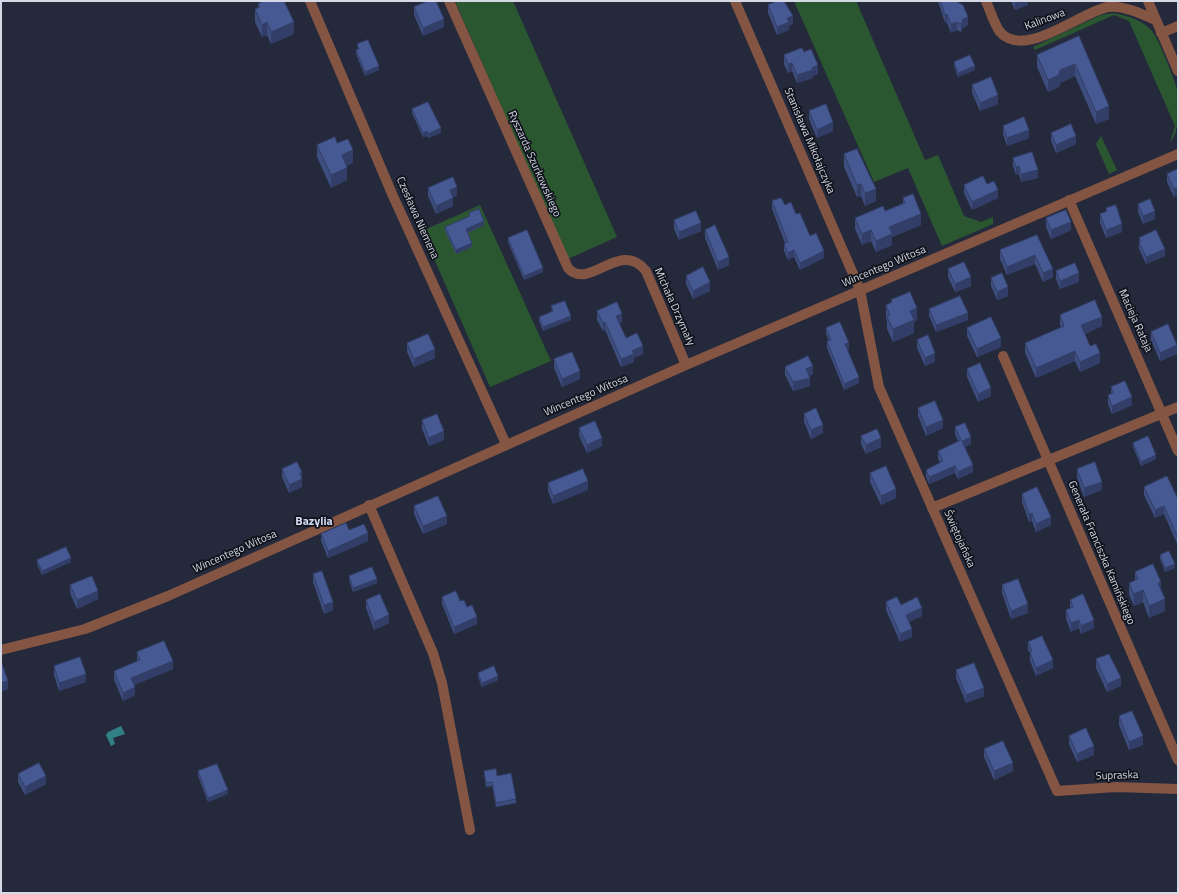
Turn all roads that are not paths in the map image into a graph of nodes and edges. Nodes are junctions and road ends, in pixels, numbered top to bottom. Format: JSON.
{"nodes":[{"id":1,"x":310,"y":1,"type":"edge"},
{"id":2,"x":449,"y":1,"type":"edge"},
{"id":3,"x":735,"y":1,"type":"edge"},
{"id":4,"x":986,"y":1,"type":"edge"},
{"id":5,"x":1148,"y":1,"type":"edge"},
{"id":6,"x":1112,"y":4,"type":"edge"},
{"id":7,"x":1155,"y":20,"type":"junction"},
{"id":8,"x":1178,"y":26,"type":"edge"},
{"id":9,"x":1161,"y":33,"type":"junction"},
{"id":10,"x":1178,"y":71,"type":"edge"},
{"id":11,"x":1178,"y":154,"type":"edge"},
{"id":12,"x":1069,"y":200,"type":"junction"},
{"id":13,"x":635,"y":261,"type":"joint"},
{"id":14,"x":860,"y":290,"type":"junction"},
{"id":15,"x":1003,"y":356,"type":"dead end"},
{"id":16,"x":686,"y":365,"type":"junction"},
{"id":17,"x":1178,"y":407,"type":"edge"},
{"id":18,"x":1162,"y":414,"type":"junction"},
{"id":19,"x":506,"y":444,"type":"junction"},
{"id":20,"x":1178,"y":451,"type":"edge"},
{"id":21,"x":1048,"y":460,"type":"junction"},
{"id":22,"x":369,"y":505,"type":"junction"},
{"id":23,"x":932,"y":508,"type":"junction"},
{"id":24,"x":1,"y":650,"type":"edge"},
{"id":25,"x":1178,"y":760,"type":"edge"},
{"id":26,"x":1178,"y":788,"type":"edge"},
{"id":27,"x":1057,"y":791,"type":"joint"},
{"id":28,"x":470,"y":830,"type":"dead end"}],
"edges":[{"from":1,"to":19,"type":"street","name":"Czesława Niemena"},
{"from":2,"to":13,"type":"street","name":"Ryszarda Szurkowskiego"},
{"from":3,"to":14,"type":"street","name":"Stanisława Mikołajczyka"},
{"from":4,"to":6,"type":"street","name":"Kalinowa"},
{"from":5,"to":7,"type":"street"},
{"from":6,"to":7,"type":"street","name":"Kalinowa"},
{"from":7,"to":9,"type":"street"},
{"from":8,"to":9,"type":"street"},
{"from":9,"to":10,"type":"street"},
{"from":11,"to":12,"type":"street","name":"Wincentego Witosa"},
{"from":12,"to":14,"type":"street","name":"Wincentego Witosa"},
{"from":12,"to":18,"type":"street","name":"Macieja Rataja"},
{"from":13,"to":16,"type":"street","name":"Michała Drzymały"},
{"from":14,"to":16,"type":"street","name":"Wincentego Witosa"},
{"from":14,"to":23,"type":"street","name":"Świętojańska"},
{"from":15,"to":21,"type":"street","name":"Generała Franciszka Kamińskiego"},
{"from":16,"to":19,"type":"street","name":"Wincentego Witosa"},
{"from":17,"to":18,"type":"street"},
{"from":18,"to":20,"type":"street","name":"Macieja Rataja"},
{"from":18,"to":21,"type":"street"},
{"from":19,"to":22,"type":"street","name":"Wincentego Witosa"},
{"from":21,"to":23,"type":"street"},
{"from":21,"to":25,"type":"street","name":"Generała Franciszka Kamińskiego"},
{"from":22,"to":24,"type":"street","name":"Wincentego Witosa"},
{"from":22,"to":28,"type":"street"},
{"from":23,"to":27,"type":"street","name":"Świętojańska"},
{"from":26,"to":27,"type":"street","name":"Supraska"}]}
